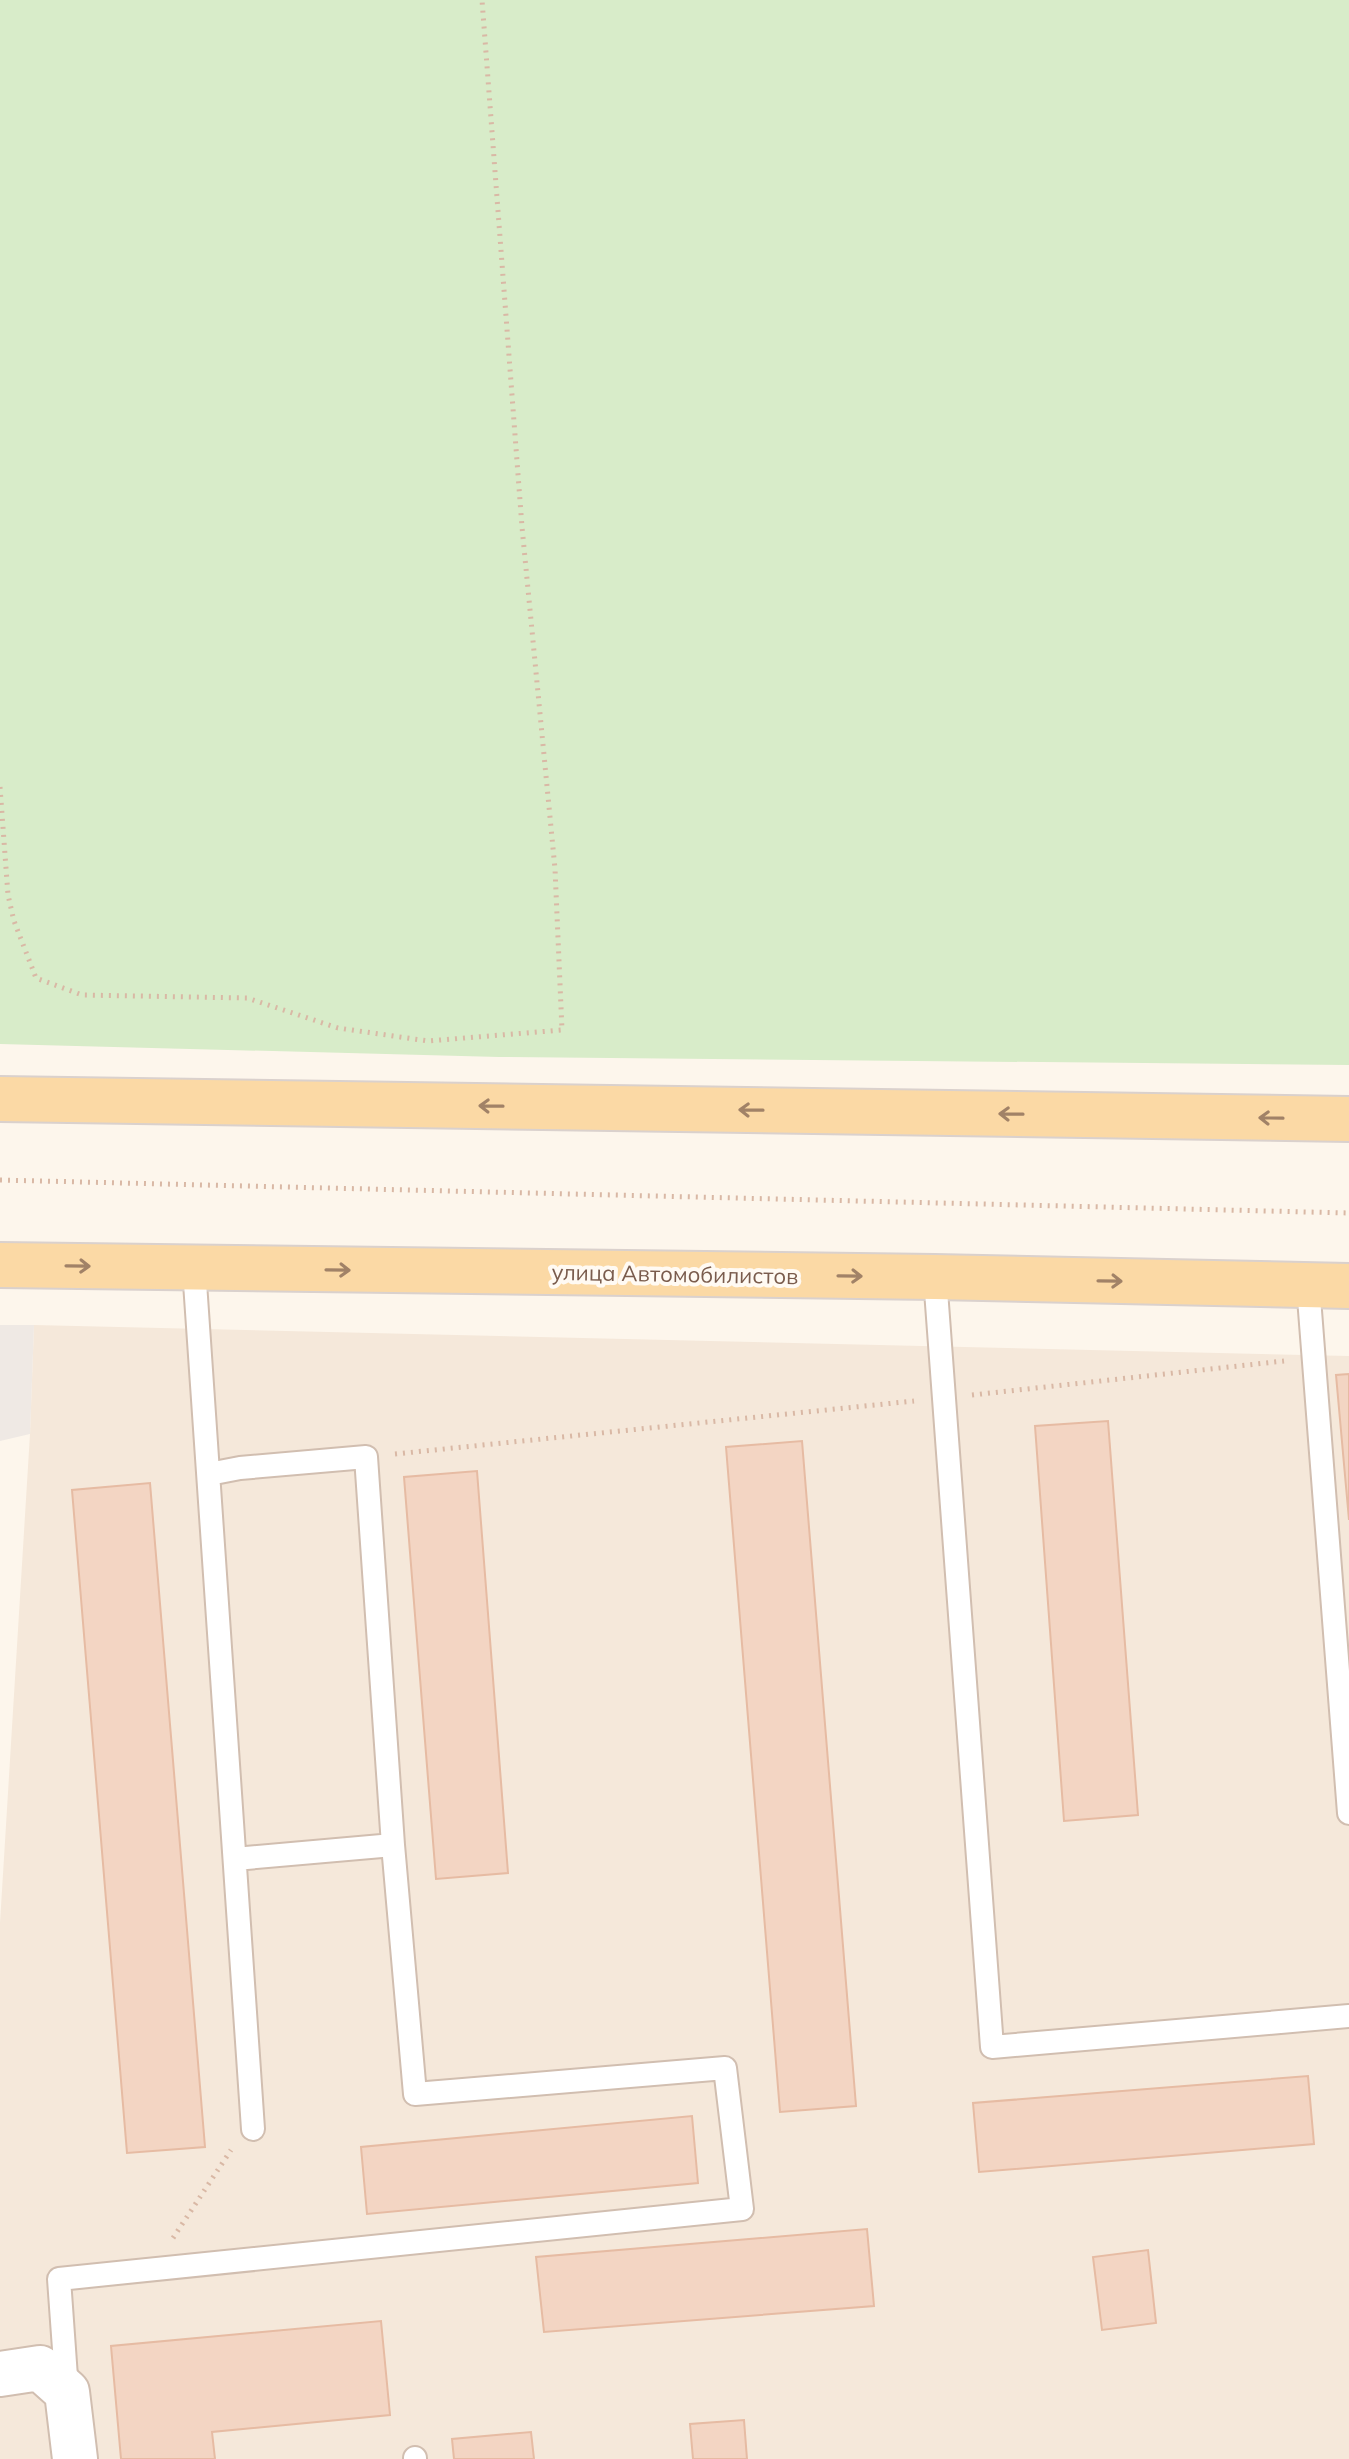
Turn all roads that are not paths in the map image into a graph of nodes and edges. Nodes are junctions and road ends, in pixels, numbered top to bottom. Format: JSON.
{"nodes":[{"id":1,"x":0,"y":1099,"type":"edge"},
{"id":2,"x":1349,"y":1119,"type":"edge"},
{"id":3,"x":0,"y":1265,"type":"edge"},
{"id":4,"x":194,"y":1268,"type":"junction"},
{"id":5,"x":935,"y":1277,"type":"junction"},
{"id":6,"x":1328,"y":1286,"type":"edge"},
{"id":7,"x":209,"y":1474,"type":"junction"},
{"id":8,"x":1349,"y":1813,"type":"edge"},
{"id":9,"x":393,"y":1845,"type":"junction"},
{"id":10,"x":235,"y":1859,"type":"junction"},
{"id":11,"x":1349,"y":2016,"type":"edge"},
{"id":12,"x":253,"y":2129,"type":"dead end"},
{"id":13,"x":0,"y":2374,"type":"edge"},
{"id":14,"x":67,"y":2392,"type":"junction"},
{"id":15,"x":75,"y":2459,"type":"edge"}],
"edges":[{"from":2,"to":1,"type":"main road","one_way":true},
{"from":3,"to":4,"type":"main road","name":"улица Автомобилистов","one_way":true},
{"from":4,"to":5,"type":"main road","name":"улица Автомобилистов","one_way":true},
{"from":4,"to":7,"type":"lane"},
{"from":5,"to":6,"type":"main road","name":"улица Автомобилистов","one_way":true},
{"from":5,"to":11,"type":"lane"},
{"from":6,"to":8,"type":"lane"},
{"from":7,"to":9,"type":"lane"},
{"from":7,"to":10,"type":"lane"},
{"from":9,"to":10,"type":"lane"},
{"from":9,"to":14,"type":"lane"},
{"from":10,"to":12,"type":"lane"},
{"from":13,"to":14,"type":"street"},
{"from":14,"to":15,"type":"street"}]}
